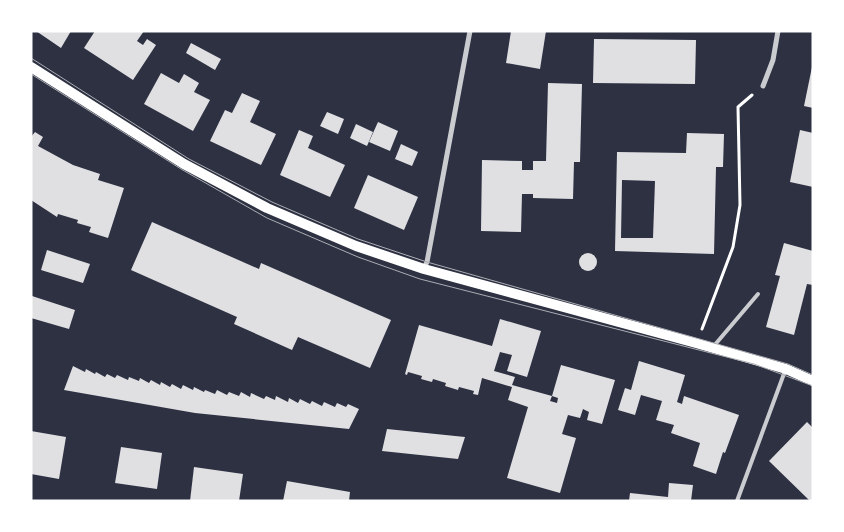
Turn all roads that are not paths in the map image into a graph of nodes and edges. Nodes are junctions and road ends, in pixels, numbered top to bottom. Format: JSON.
{"nodes":[{"id":1,"x":470,"y":31,"type":"edge"},
{"id":2,"x":778,"y":31,"type":"edge"},
{"id":3,"x":31,"y":67,"type":"edge"},
{"id":4,"x":763,"y":86,"type":"road end"},
{"id":5,"x":424,"y":269,"type":"junction"},
{"id":6,"x":758,"y":294,"type":"dead end"},
{"id":7,"x":712,"y":348,"type":"junction"},
{"id":8,"x":786,"y":369,"type":"junction"},
{"id":9,"x":813,"y":381,"type":"edge"},
{"id":10,"x":738,"y":501,"type":"edge"}],
"edges":[{"from":1,"to":5,"type":"street"},
{"from":2,"to":4,"type":"street"},
{"from":3,"to":5,"type":"main road"},
{"from":5,"to":7,"type":"main road"},
{"from":6,"to":7,"type":"lane"},
{"from":7,"to":8,"type":"main road"},
{"from":8,"to":9,"type":"main road"},
{"from":8,"to":10,"type":"lane"}]}
